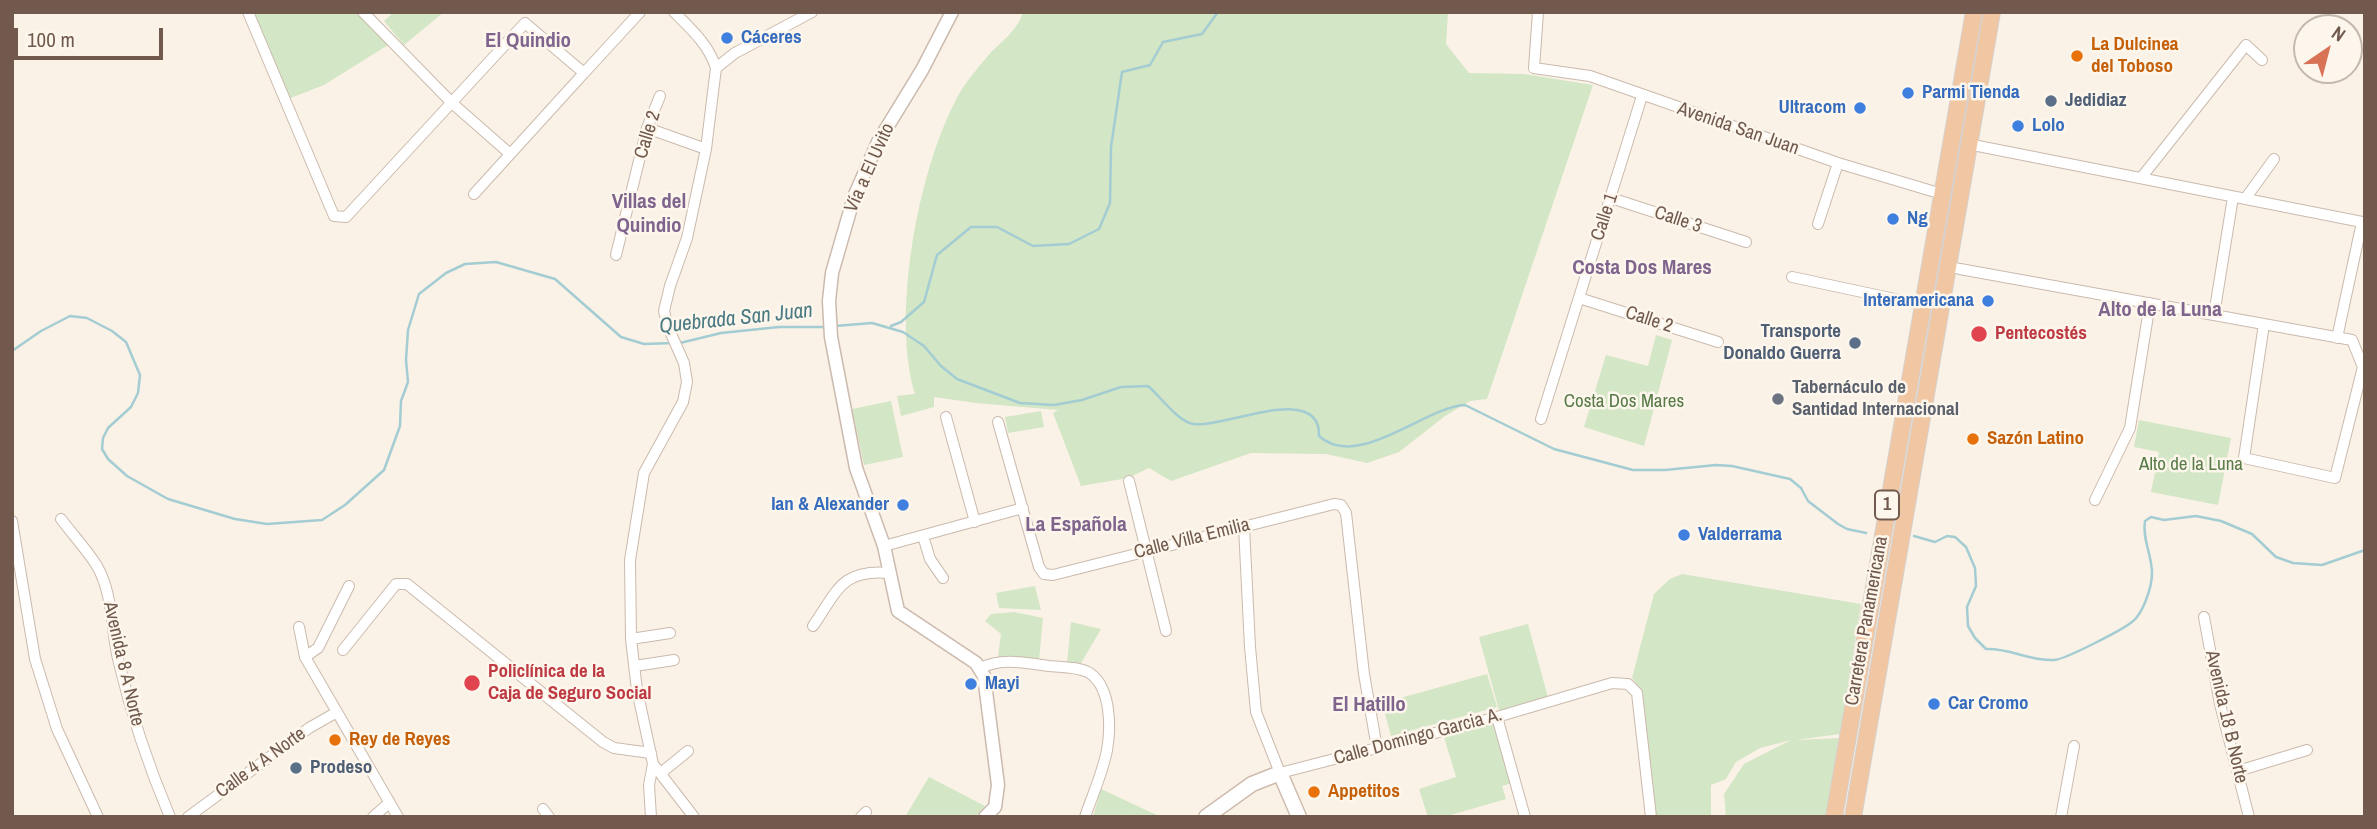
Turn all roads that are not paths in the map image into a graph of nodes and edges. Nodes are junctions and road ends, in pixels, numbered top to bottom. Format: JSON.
{"nodes":[{"id":1,"x":248,"y":12,"type":"edge"},
{"id":2,"x":363,"y":12,"type":"edge"},
{"id":3,"x":516,"y":12,"type":"edge"},
{"id":4,"x":640,"y":12,"type":"edge"},
{"id":5,"x":674,"y":12,"type":"edge"},
{"id":6,"x":812,"y":12,"type":"edge"},
{"id":7,"x":952,"y":12,"type":"edge"},
{"id":8,"x":1538,"y":12,"type":"edge"},
{"id":9,"x":1973,"y":12,"type":"edge"},
{"id":10,"x":1992,"y":12,"type":"edge"},
{"id":11,"x":525,"y":23,"type":"junction"},
{"id":12,"x":2262,"y":60,"type":"dead end"},
{"id":13,"x":716,"y":68,"type":"junction"},
{"id":14,"x":584,"y":74,"type":"junction"},
{"id":15,"x":660,"y":96,"type":"dead end"},
{"id":16,"x":1643,"y":96,"type":"junction"},
{"id":17,"x":452,"y":103,"type":"junction"},
{"id":18,"x":648,"y":128,"type":"junction"},
{"id":19,"x":1968,"y":144,"type":"junction"},
{"id":20,"x":706,"y":149,"type":"junction"},
{"id":21,"x":509,"y":153,"type":"junction"},
{"id":22,"x":2274,"y":159,"type":"dead end"},
{"id":23,"x":1838,"y":163,"type":"junction"},
{"id":24,"x":2141,"y":178,"type":"junction"},
{"id":25,"x":474,"y":194,"type":"dead end"},
{"id":26,"x":2233,"y":197,"type":"junction"},
{"id":27,"x":1611,"y":198,"type":"junction"},
{"id":28,"x":2245,"y":200,"type":"junction"},
{"id":29,"x":1941,"y":201,"type":"junction"},
{"id":30,"x":2364,"y":223,"type":"edge"},
{"id":31,"x":1818,"y":224,"type":"dead end"},
{"id":32,"x":1746,"y":242,"type":"dead end"},
{"id":33,"x":616,"y":255,"type":"dead end"},
{"id":34,"x":1947,"y":267,"type":"junction"},
{"id":35,"x":1791,"y":277,"type":"dead end"},
{"id":36,"x":1579,"y":298,"type":"junction"},
{"id":37,"x":2150,"y":303,"type":"junction"},
{"id":38,"x":1923,"y":305,"type":"junction"},
{"id":39,"x":2214,"y":315,"type":"junction"},
{"id":40,"x":2264,"y":324,"type":"junction"},
{"id":41,"x":2337,"y":338,"type":"junction"},
{"id":42,"x":1718,"y":342,"type":"dead end"},
{"id":43,"x":1914,"y":359,"type":"junction"},
{"id":44,"x":946,"y":417,"type":"dead end"},
{"id":45,"x":1541,"y":418,"type":"dead end"},
{"id":46,"x":998,"y":422,"type":"dead end"},
{"id":47,"x":1129,"y":481,"type":"dead end"},
{"id":48,"x":2095,"y":500,"type":"dead end"},
{"id":49,"x":1023,"y":508,"type":"junction"},
{"id":50,"x":61,"y":520,"type":"dead end"},
{"id":51,"x":12,"y":521,"type":"edge"},
{"id":52,"x":975,"y":522,"type":"junction"},
{"id":53,"x":1244,"y":527,"type":"junction"},
{"id":54,"x":923,"y":536,"type":"junction"},
{"id":55,"x":884,"y":546,"type":"junction"},
{"id":56,"x":1147,"y":550,"type":"junction"},
{"id":57,"x":890,"y":573,"type":"junction"},
{"id":58,"x":943,"y":578,"type":"dead end"},
{"id":59,"x":349,"y":586,"type":"dead end"},
{"id":60,"x":2204,"y":617,"type":"dead end"},
{"id":61,"x":813,"y":626,"type":"dead end"},
{"id":62,"x":299,"y":627,"type":"dead end"},
{"id":63,"x":1166,"y":631,"type":"dead end"},
{"id":64,"x":670,"y":633,"type":"dead end"},
{"id":65,"x":631,"y":639,"type":"junction"},
{"id":66,"x":344,"y":650,"type":"dead end"},
{"id":67,"x":305,"y":657,"type":"junction"},
{"id":68,"x":674,"y":660,"type":"dead end"},
{"id":69,"x":635,"y":666,"type":"junction"},
{"id":70,"x":981,"y":668,"type":"junction"},
{"id":71,"x":337,"y":712,"type":"junction"},
{"id":72,"x":1497,"y":717,"type":"junction"},
{"id":73,"x":2074,"y":746,"type":"dead end"},
{"id":74,"x":1377,"y":748,"type":"junction"},
{"id":75,"x":2306,"y":750,"type":"dead end"},
{"id":76,"x":688,"y":751,"type":"dead end"},
{"id":77,"x":652,"y":759,"type":"junction"},
{"id":78,"x":2238,"y":771,"type":"junction"},
{"id":79,"x":661,"y":773,"type":"junction"},
{"id":80,"x":1280,"y":773,"type":"junction"},
{"id":81,"x":389,"y":803,"type":"junction"},
{"id":82,"x":98,"y":817,"type":"edge"},
{"id":83,"x":170,"y":817,"type":"edge"},
{"id":84,"x":188,"y":817,"type":"edge"},
{"id":85,"x":373,"y":817,"type":"edge"},
{"id":86,"x":398,"y":817,"type":"edge"},
{"id":87,"x":651,"y":817,"type":"edge"},
{"id":88,"x":694,"y":817,"type":"edge"},
{"id":89,"x":985,"y":817,"type":"edge"},
{"id":90,"x":1084,"y":817,"type":"edge"},
{"id":91,"x":1206,"y":817,"type":"edge"},
{"id":92,"x":1299,"y":817,"type":"edge"},
{"id":93,"x":1525,"y":817,"type":"edge"},
{"id":94,"x":1651,"y":817,"type":"edge"},
{"id":95,"x":1834,"y":817,"type":"edge"},
{"id":96,"x":1853,"y":817,"type":"edge"},
{"id":97,"x":2061,"y":817,"type":"edge"},
{"id":98,"x":2249,"y":817,"type":"edge"}],
"edges":[{"from":1,"to":17,"type":"street"},
{"from":2,"to":17,"type":"street"},
{"from":3,"to":11,"type":"street"},
{"from":4,"to":14,"type":"street"},
{"from":5,"to":13,"type":"street"},
{"from":6,"to":13,"type":"street"},
{"from":7,"to":55,"type":"street","name":"Vía a El Uvito"},
{"from":8,"to":16,"type":"street","name":"Avenida San Juan"},
{"from":9,"to":29,"type":"highway","name":"Carretera Panamericana","number":"1"},
{"from":10,"to":19,"type":"highway","name":"Carretera Panamericana","number":"1"},
{"from":11,"to":14,"type":"street"},
{"from":11,"to":17,"type":"street"},
{"from":12,"to":24,"type":"street"},
{"from":13,"to":20,"type":"street"},
{"from":14,"to":21,"type":"street"},
{"from":15,"to":18,"type":"street","name":"Calle 2"},
{"from":16,"to":23,"type":"street","name":"Avenida San Juan"},
{"from":16,"to":27,"type":"street","name":"Calle 1"},
{"from":17,"to":21,"type":"street"},
{"from":18,"to":20,"type":"street"},
{"from":18,"to":33,"type":"street","name":"Calle 2"},
{"from":19,"to":24,"type":"street"},
{"from":19,"to":34,"type":"highway","name":"Carretera Panamericana","number":"1"},
{"from":20,"to":65,"type":"street"},
{"from":21,"to":25,"type":"street"},
{"from":22,"to":28,"type":"street"},
{"from":23,"to":29,"type":"street","name":"Avenida San Juan"},
{"from":23,"to":31,"type":"street"},
{"from":24,"to":26,"type":"street"},
{"from":26,"to":28,"type":"street"},
{"from":26,"to":39,"type":"street"},
{"from":27,"to":32,"type":"street","name":"Calle 3"},
{"from":27,"to":36,"type":"street","name":"Calle 1"},
{"from":28,"to":30,"type":"street"},
{"from":29,"to":34,"type":"highway"},
{"from":29,"to":38,"type":"highway","name":"Carretera Panamericana","number":"1"},
{"from":30,"to":41,"type":"street"},
{"from":34,"to":37,"type":"street"},
{"from":34,"to":43,"type":"highway"},
{"from":34,"to":96,"type":"highway","name":"Carretera Panamericana","number":"1"},
{"from":35,"to":38,"type":"street"},
{"from":36,"to":42,"type":"street","name":"Calle 2"},
{"from":36,"to":45,"type":"street","name":"Calle 1"},
{"from":37,"to":39,"type":"street"},
{"from":37,"to":48,"type":"street"},
{"from":38,"to":43,"type":"highway","name":"Carretera Panamericana","number":"1"},
{"from":39,"to":40,"type":"street"},
{"from":40,"to":41,"type":"street"},
{"from":40,"to":41,"type":"street"},
{"from":43,"to":95,"type":"highway","name":"Carretera Panamericana","number":"1"},
{"from":44,"to":52,"type":"street"},
{"from":46,"to":49,"type":"street"},
{"from":47,"to":56,"type":"street"},
{"from":49,"to":52,"type":"street"},
{"from":49,"to":56,"type":"street","name":"Calle Villa Emilia"},
{"from":50,"to":83,"type":"street","name":"Avenida 8 A Norte"},
{"from":51,"to":82,"type":"street"},
{"from":52,"to":54,"type":"street"},
{"from":53,"to":56,"type":"street","name":"Calle Villa Emilia"},
{"from":53,"to":74,"type":"street","name":"Calle Villa Emilia"},
{"from":53,"to":80,"type":"street"},
{"from":54,"to":55,"type":"street"},
{"from":54,"to":58,"type":"street"},
{"from":55,"to":57,"type":"street","name":"Vía a El Uvito"},
{"from":56,"to":63,"type":"street"},
{"from":57,"to":61,"type":"street"},
{"from":57,"to":70,"type":"street","name":"Vía a El Uvito"},
{"from":59,"to":67,"type":"street"},
{"from":60,"to":78,"type":"street","name":"Avenida 18 B Norte"},
{"from":62,"to":67,"type":"street"},
{"from":64,"to":65,"type":"street"},
{"from":65,"to":69,"type":"street"},
{"from":66,"to":77,"type":"street"},
{"from":67,"to":71,"type":"street"},
{"from":68,"to":69,"type":"street"},
{"from":69,"to":77,"type":"street"},
{"from":70,"to":89,"type":"street"},
{"from":70,"to":90,"type":"street"},
{"from":71,"to":81,"type":"street"},
{"from":71,"to":84,"type":"street","name":"Calle 4 A Norte"},
{"from":72,"to":74,"type":"street","name":"Calle Domingo Garcia A."},
{"from":72,"to":93,"type":"street"},
{"from":72,"to":94,"type":"street","name":"Calle Domingo Garcia A."},
{"from":73,"to":97,"type":"street"},
{"from":74,"to":80,"type":"street","name":"Calle Domingo Garcia A."},
{"from":75,"to":78,"type":"street"},
{"from":76,"to":79,"type":"street"},
{"from":77,"to":79,"type":"street"},
{"from":77,"to":87,"type":"street"},
{"from":78,"to":98,"type":"street","name":"Avenida 18 B Norte"},
{"from":79,"to":88,"type":"street"},
{"from":80,"to":91,"type":"main road","name":"Calle Domingo Garcia A."},
{"from":80,"to":92,"type":"main road"},
{"from":81,"to":85,"type":"street"},
{"from":81,"to":86,"type":"street"}]}
